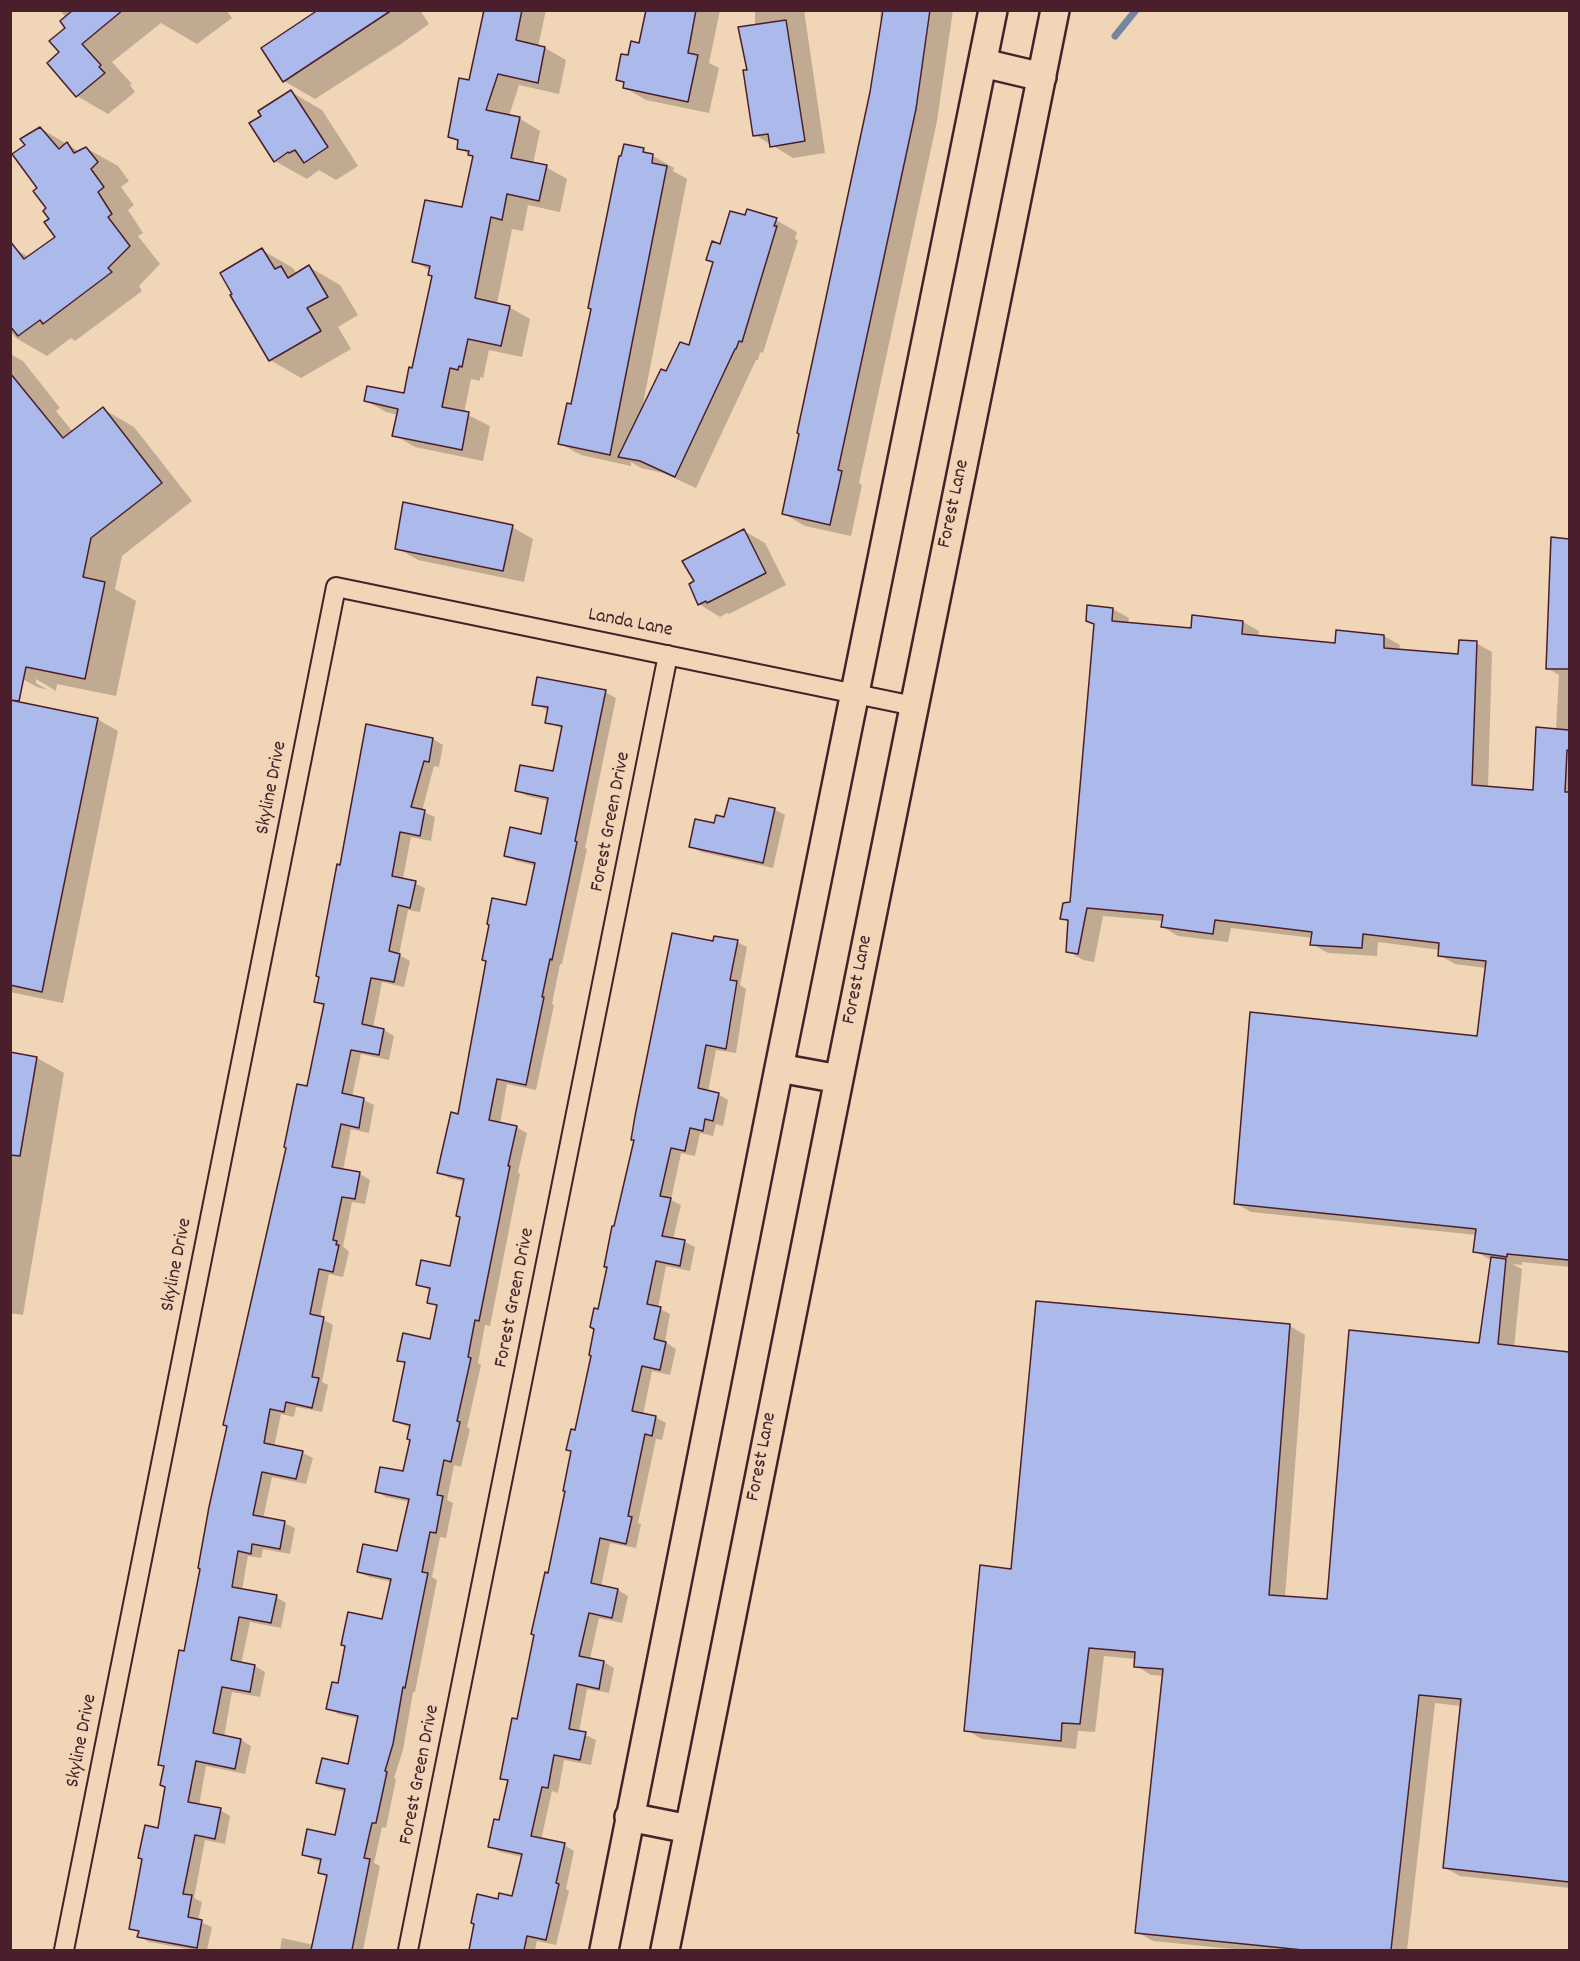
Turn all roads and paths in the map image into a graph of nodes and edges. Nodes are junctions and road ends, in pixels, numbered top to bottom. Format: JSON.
{"nodes":[{"id":1,"x":993,"y":10,"type":"edge"},
{"id":2,"x":1055,"y":10,"type":"edge"},
{"id":3,"x":983,"y":63,"type":"junction"},
{"id":4,"x":1042,"y":77,"type":"junction"},
{"id":5,"x":336,"y":588,"type":"joint"},
{"id":6,"x":668,"y":655,"type":"junction"},
{"id":7,"x":855,"y":693,"type":"junction"},
{"id":8,"x":914,"y":706,"type":"junction"},
{"id":9,"x":779,"y":1068,"type":"junction"},
{"id":10,"x":839,"y":1079,"type":"junction"},
{"id":11,"x":629,"y":1817,"type":"junction"},
{"id":12,"x":689,"y":1829,"type":"junction"},
{"id":13,"x":64,"y":1950,"type":"edge"},
{"id":14,"x":408,"y":1950,"type":"edge"},
{"id":15,"x":604,"y":1950,"type":"edge"},
{"id":16,"x":665,"y":1950,"type":"edge"}],
"edges":[{"from":1,"to":3,"type":"main road"},
{"from":2,"to":4,"type":"main road","name":"Forest Lane"},
{"from":3,"to":4,"type":"main road"},
{"from":3,"to":7,"type":"main road"},
{"from":4,"to":8,"type":"main road","name":"Forest Lane"},
{"from":5,"to":6,"type":"street","name":"Landa Lane"},
{"from":5,"to":13,"type":"street","name":"Skyline Drive"},
{"from":6,"to":7,"type":"street","name":"Landa Lane"},
{"from":6,"to":14,"type":"street","name":"Forest Green Drive"},
{"from":7,"to":8,"type":"street","name":"Landa Lane"},
{"from":7,"to":9,"type":"main road"},
{"from":8,"to":10,"type":"main road","name":"Forest Lane"},
{"from":9,"to":10,"type":"main road"},
{"from":9,"to":11,"type":"main road"},
{"from":10,"to":12,"type":"main road","name":"Forest Lane"},
{"from":11,"to":12,"type":"main road"},
{"from":11,"to":15,"type":"main road"},
{"from":12,"to":16,"type":"main road","name":"Forest Lane"}]}
